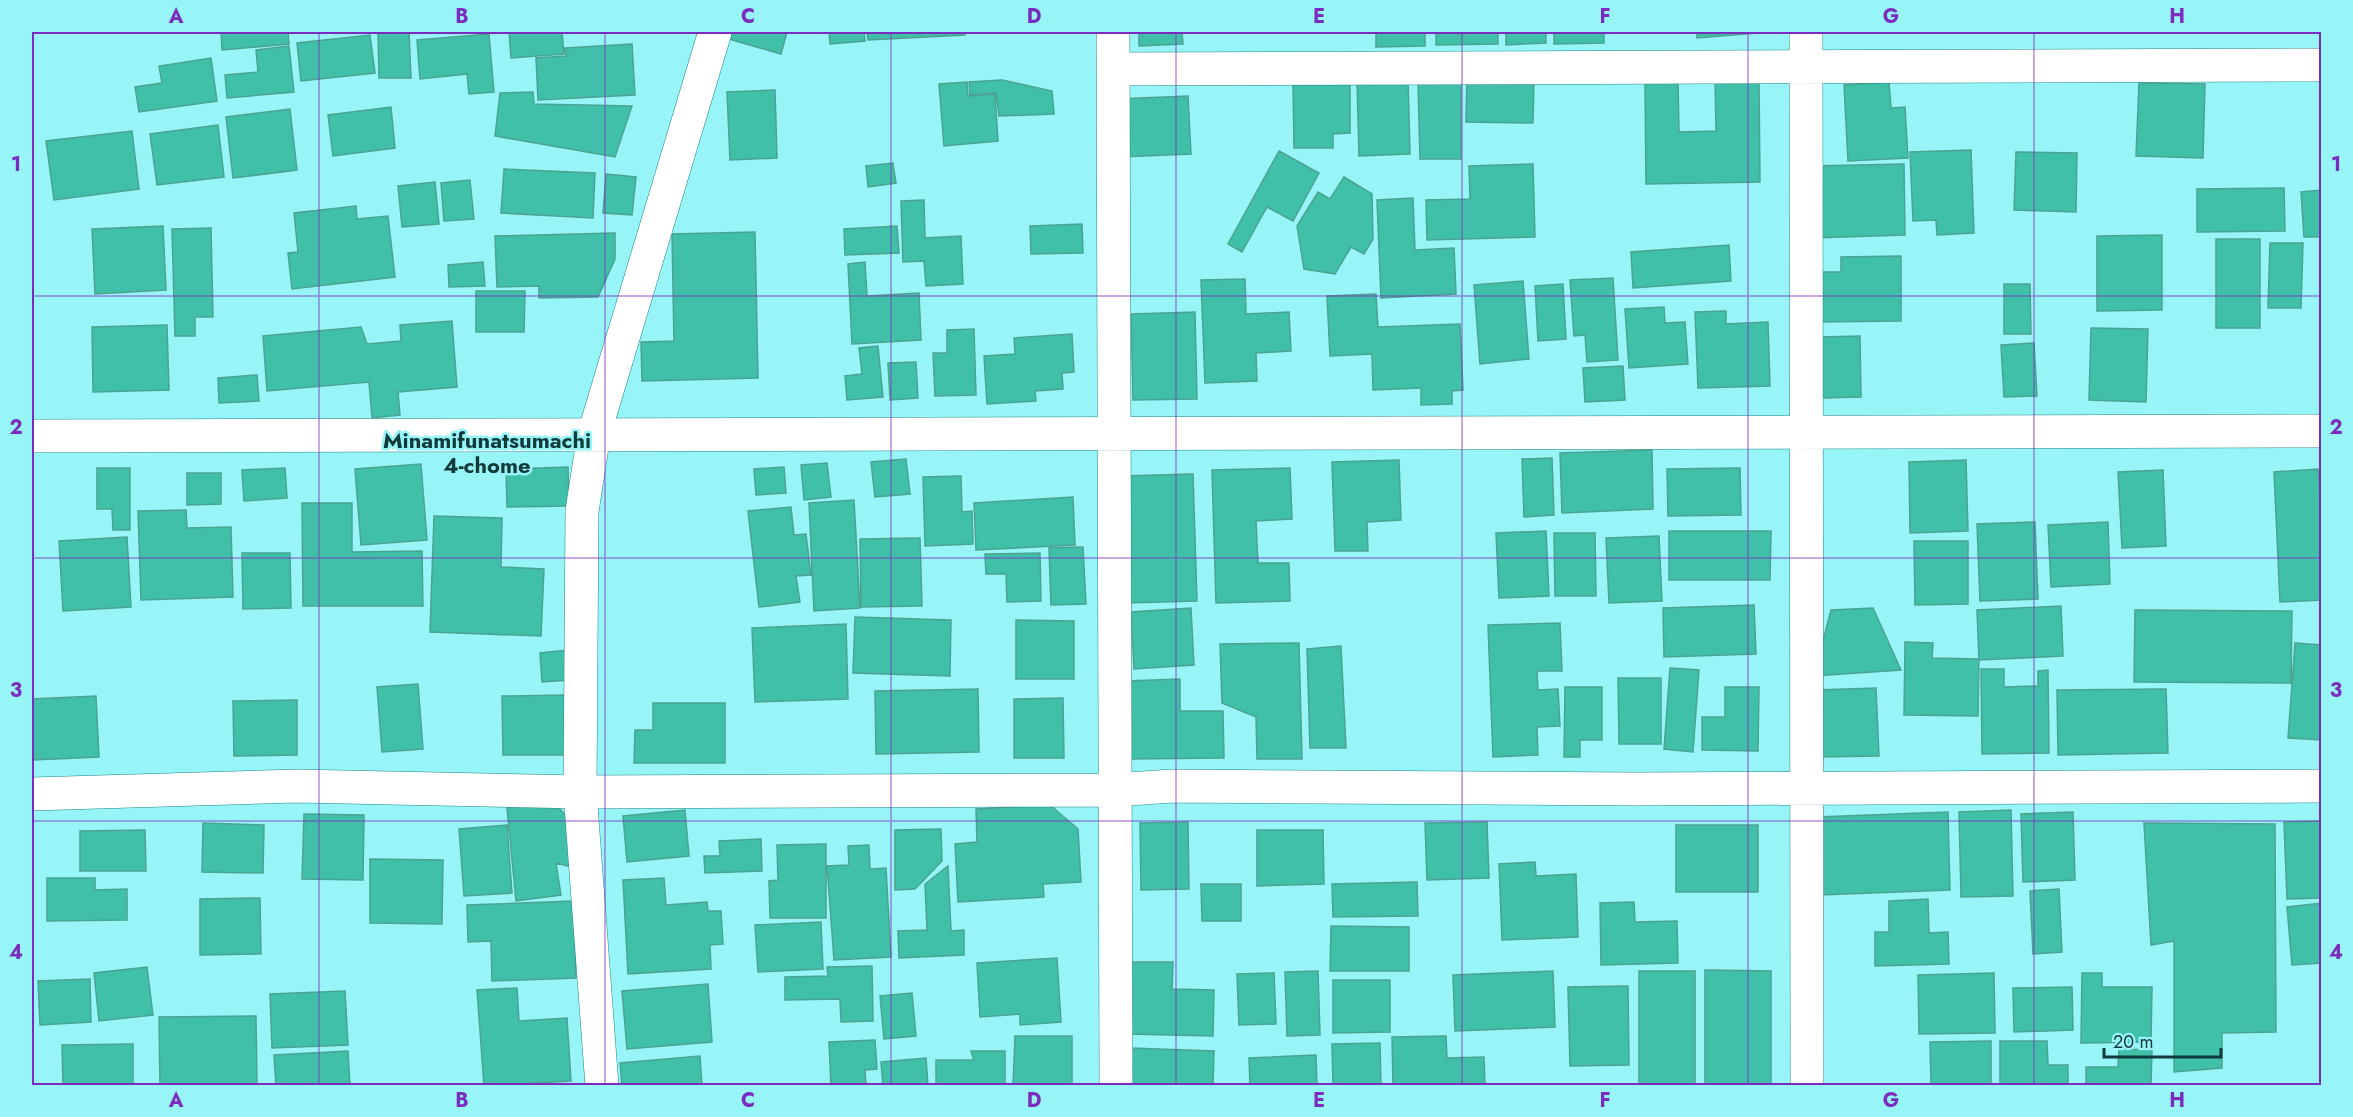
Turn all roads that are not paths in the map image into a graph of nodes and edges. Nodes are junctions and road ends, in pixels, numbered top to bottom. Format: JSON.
{"nodes":[{"id":1,"x":715,"y":32,"type":"edge"},
{"id":2,"x":1113,"y":32,"type":"edge"},
{"id":3,"x":1806,"y":32,"type":"edge"},
{"id":4,"x":2322,"y":65,"type":"edge"},
{"id":5,"x":1806,"y":67,"type":"junction"},
{"id":6,"x":1113,"y":69,"type":"junction"},
{"id":7,"x":1805,"y":431,"type":"junction"},
{"id":8,"x":2322,"y":431,"type":"edge"},
{"id":9,"x":1114,"y":433,"type":"junction"},
{"id":10,"x":594,"y":434,"type":"junction"},
{"id":11,"x":32,"y":436,"type":"edge"},
{"id":12,"x":2322,"y":786,"type":"edge"},
{"id":13,"x":1806,"y":789,"type":"junction"},
{"id":14,"x":1115,"y":790,"type":"junction"},
{"id":15,"x":580,"y":792,"type":"junction"},
{"id":16,"x":32,"y":794,"type":"edge"},
{"id":17,"x":602,"y":1086,"type":"edge"},
{"id":18,"x":1116,"y":1086,"type":"edge"},
{"id":19,"x":1807,"y":1086,"type":"edge"}],
"edges":[{"from":1,"to":10,"type":"street"},
{"from":2,"to":6,"type":"street"},
{"from":3,"to":5,"type":"street"},
{"from":4,"to":5,"type":"street"},
{"from":5,"to":6,"type":"street"},
{"from":5,"to":7,"type":"street"},
{"from":6,"to":9,"type":"street"},
{"from":7,"to":8,"type":"street"},
{"from":7,"to":9,"type":"street"},
{"from":7,"to":13,"type":"street"},
{"from":9,"to":10,"type":"street"},
{"from":9,"to":14,"type":"street"},
{"from":10,"to":11,"type":"street"},
{"from":10,"to":15,"type":"street"},
{"from":12,"to":13,"type":"street"},
{"from":13,"to":14,"type":"street"},
{"from":13,"to":19,"type":"street"},
{"from":14,"to":15,"type":"street"},
{"from":14,"to":18,"type":"street"},
{"from":15,"to":16,"type":"street"},
{"from":15,"to":17,"type":"street"}]}
